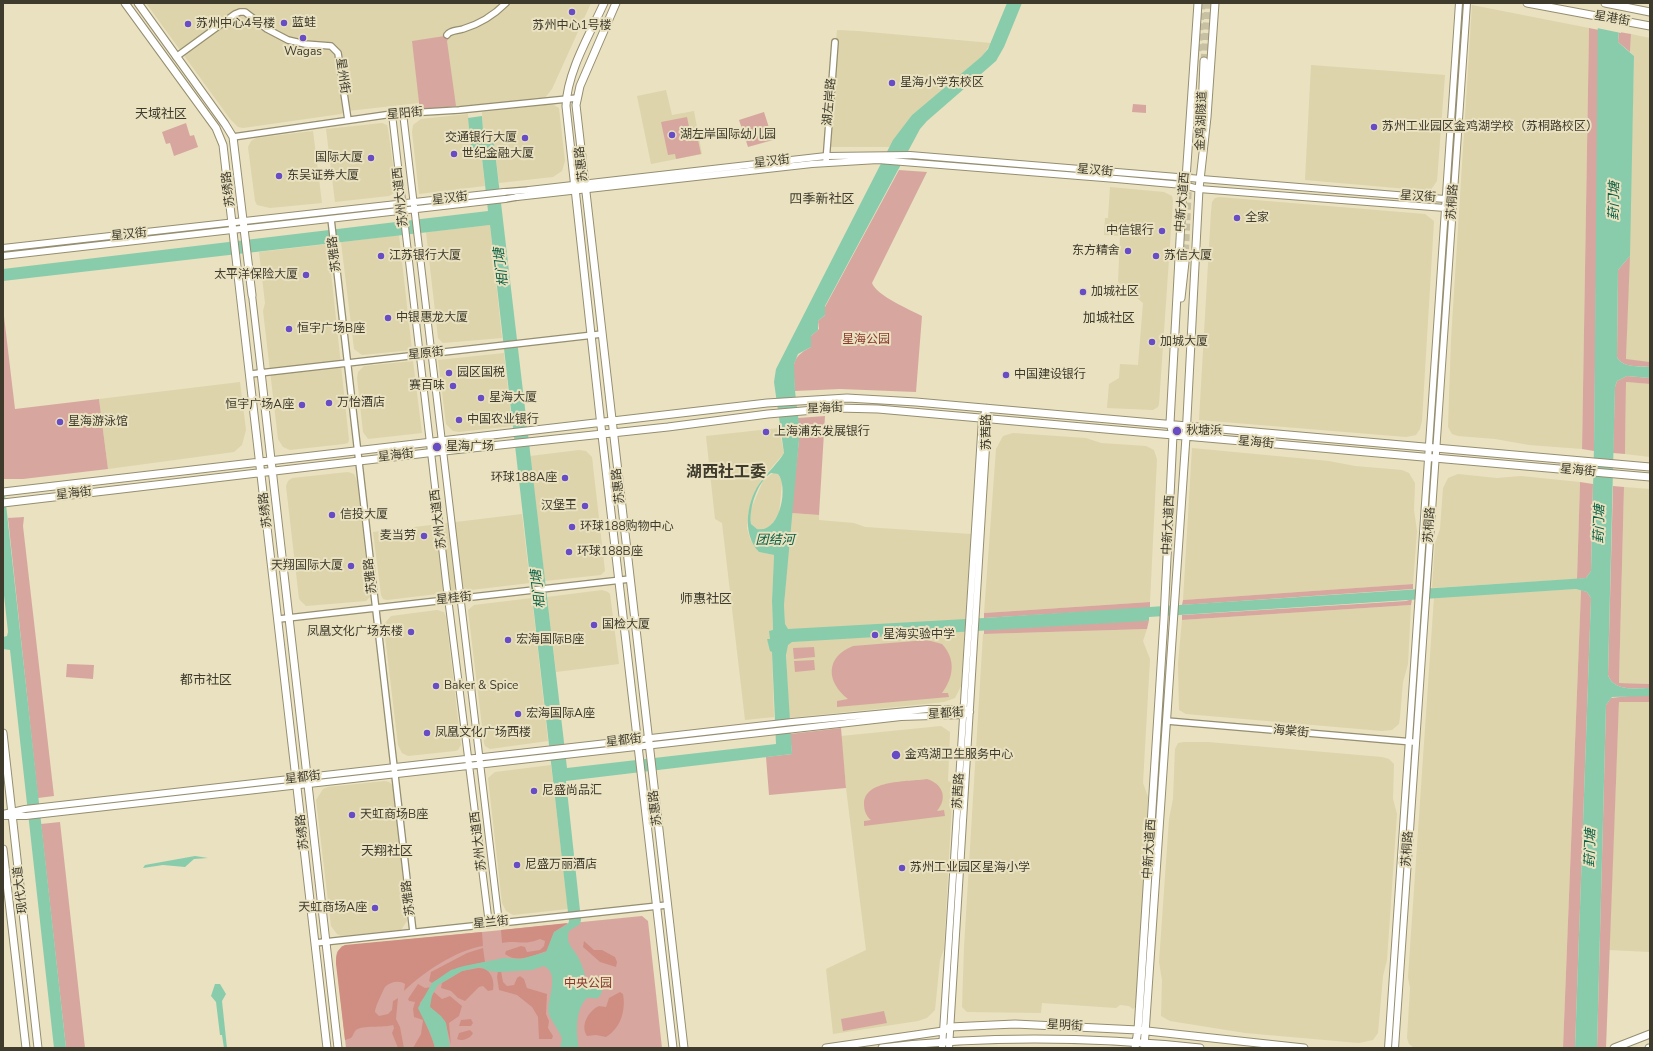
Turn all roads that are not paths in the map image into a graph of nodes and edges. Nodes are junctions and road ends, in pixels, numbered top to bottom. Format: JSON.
{"nodes":[{"id":1,"x":125,"y":3,"type":"edge"},
{"id":2,"x":138,"y":3,"type":"edge"},
{"id":3,"x":506,"y":3,"type":"edge"},
{"id":4,"x":604,"y":3,"type":"edge"},
{"id":5,"x":616,"y":3,"type":"edge"},
{"id":6,"x":1198,"y":3,"type":"edge"},
{"id":7,"x":1215,"y":3,"type":"edge"},
{"id":8,"x":1527,"y":3,"type":"edge"},
{"id":9,"x":1605,"y":3,"type":"edge"},
{"id":10,"x":1459,"y":4,"type":"edge"},
{"id":11,"x":1467,"y":4,"type":"edge"},
{"id":12,"x":1650,"y":12,"type":"edge"},
{"id":13,"x":1650,"y":26,"type":"edge"},
{"id":14,"x":447,"y":36,"type":"dead end"},
{"id":15,"x":835,"y":42,"type":"dead end"},
{"id":16,"x":176,"y":57,"type":"junction"},
{"id":17,"x":1204,"y":61,"type":"tunnel mouth"},
{"id":18,"x":566,"y":98,"type":"junction"},
{"id":19,"x":577,"y":98,"type":"junction"},
{"id":20,"x":403,"y":113,"type":"junction"},
{"id":21,"x":392,"y":114,"type":"junction"},
{"id":22,"x":348,"y":120,"type":"junction"},
{"id":23,"x":1451,"y":122,"type":"junction"},
{"id":24,"x":1459,"y":122,"type":"junction"},
{"id":25,"x":233,"y":137,"type":"junction"},
{"id":26,"x":826,"y":159,"type":"junction"},
{"id":27,"x":1200,"y":180,"type":"junction"},
{"id":28,"x":1184,"y":182,"type":"junction"},
{"id":29,"x":585,"y":186,"type":"junction"},
{"id":30,"x":574,"y":187,"type":"junction"},
{"id":31,"x":1199,"y":189,"type":"junction"},
{"id":32,"x":529,"y":190,"type":"joint"},
{"id":33,"x":1343,"y":191,"type":"junction"},
{"id":34,"x":504,"y":195,"type":"junction"},
{"id":35,"x":516,"y":197,"type":"joint"},
{"id":36,"x":1446,"y":199,"type":"junction"},
{"id":37,"x":1342,"y":200,"type":"junction"},
{"id":38,"x":1453,"y":204,"type":"junction"},
{"id":39,"x":403,"y":207,"type":"junction"},
{"id":40,"x":1445,"y":208,"type":"junction"},
{"id":41,"x":416,"y":209,"type":"junction"},
{"id":42,"x":331,"y":219,"type":"junction"},
{"id":43,"x":245,"y":229,"type":"junction"},
{"id":44,"x":234,"y":230,"type":"junction"},
{"id":45,"x":3,"y":248,"type":"edge"},
{"id":46,"x":3,"y":256,"type":"edge"},
{"id":47,"x":1185,"y":262,"type":"tunnel mouth"},
{"id":48,"x":1438,"y":294,"type":"junction"},
{"id":49,"x":1446,"y":294,"type":"junction"},
{"id":50,"x":252,"y":295,"type":"joint"},
{"id":51,"x":602,"y":334,"type":"junction"},
{"id":52,"x":591,"y":336,"type":"junction"},
{"id":53,"x":432,"y":353,"type":"junction"},
{"id":54,"x":1174,"y":353,"type":"junction"},
{"id":55,"x":420,"y":355,"type":"junction"},
{"id":56,"x":348,"y":363,"type":"junction"},
{"id":57,"x":261,"y":372,"type":"junction"},
{"id":58,"x":251,"y":374,"type":"junction"},
{"id":59,"x":987,"y":408,"type":"junction"},
{"id":60,"x":986,"y":419,"type":"junction"},
{"id":61,"x":612,"y":421,"type":"junction"},
{"id":62,"x":600,"y":422,"type":"junction"},
{"id":63,"x":1170,"y":424,"type":"junction"},
{"id":64,"x":1186,"y":426,"type":"junction"},
{"id":65,"x":613,"y":434,"type":"junction"},
{"id":66,"x":602,"y":435,"type":"junction"},
{"id":67,"x":1173,"y":435,"type":"junction"},
{"id":68,"x":1186,"y":436,"type":"junction"},
{"id":69,"x":443,"y":441,"type":"junction"},
{"id":70,"x":430,"y":442,"type":"junction"},
{"id":71,"x":1432,"y":448,"type":"junction"},
{"id":72,"x":357,"y":451,"type":"junction"},
{"id":73,"x":444,"y":451,"type":"junction"},
{"id":74,"x":431,"y":452,"type":"junction"},
{"id":75,"x":1427,"y":458,"type":"junction"},
{"id":76,"x":1435,"y":458,"type":"junction"},
{"id":77,"x":272,"y":461,"type":"junction"},
{"id":78,"x":358,"y":461,"type":"junction"},
{"id":79,"x":261,"y":462,"type":"junction"},
{"id":80,"x":1650,"y":467,"type":"edge"},
{"id":81,"x":273,"y":471,"type":"junction"},
{"id":82,"x":262,"y":472,"type":"junction"},
{"id":83,"x":1650,"y":477,"type":"edge"},
{"id":84,"x":5,"y":492,"type":"edge"},
{"id":85,"x":5,"y":502,"type":"edge"},
{"id":86,"x":1423,"y":576,"type":"junction"},
{"id":87,"x":630,"y":579,"type":"junction"},
{"id":88,"x":619,"y":580,"type":"junction"},
{"id":89,"x":460,"y":598,"type":"junction"},
{"id":90,"x":449,"y":599,"type":"junction"},
{"id":91,"x":375,"y":608,"type":"junction"},
{"id":92,"x":289,"y":618,"type":"junction"},
{"id":93,"x":279,"y":619,"type":"junction"},
{"id":94,"x":972,"y":637,"type":"junction"},
{"id":95,"x":964,"y":712,"type":"junction"},
{"id":96,"x":970,"y":712,"type":"junction"},
{"id":97,"x":1167,"y":721,"type":"junction"},
{"id":98,"x":3,"y":733,"type":"edge"},
{"id":99,"x":648,"y":742,"type":"junction"},
{"id":100,"x":1412,"y":742,"type":"junction"},
{"id":101,"x":638,"y":743,"type":"junction"},
{"id":102,"x":479,"y":758,"type":"junction"},
{"id":103,"x":469,"y":759,"type":"junction"},
{"id":104,"x":480,"y":765,"type":"junction"},
{"id":105,"x":470,"y":766,"type":"junction"},
{"id":106,"x":394,"y":771,"type":"junction"},
{"id":107,"x":308,"y":781,"type":"junction"},
{"id":108,"x":297,"y":782,"type":"junction"},
{"id":109,"x":12,"y":814,"type":"junction"},
{"id":110,"x":3,"y":815,"type":"edge"},
{"id":111,"x":3,"y":848,"type":"edge"},
{"id":112,"x":667,"y":905,"type":"junction"},
{"id":113,"x":657,"y":906,"type":"junction"},
{"id":114,"x":499,"y":923,"type":"junction"},
{"id":115,"x":489,"y":924,"type":"junction"},
{"id":116,"x":413,"y":932,"type":"junction"},
{"id":117,"x":326,"y":942,"type":"junction"},
{"id":118,"x":315,"y":943,"type":"junction"},
{"id":119,"x":950,"y":1027,"type":"junction"},
{"id":120,"x":1141,"y":1030,"type":"junction"},
{"id":121,"x":943,"y":1031,"type":"junction"},
{"id":122,"x":1650,"y":1034,"type":"edge"},
{"id":123,"x":946,"y":1044,"type":"edge"},
{"id":124,"x":1135,"y":1045,"type":"edge"},
{"id":125,"x":1144,"y":1045,"type":"edge"},
{"id":126,"x":26,"y":1048,"type":"edge"},
{"id":127,"x":38,"y":1048,"type":"edge"},
{"id":128,"x":327,"y":1048,"type":"edge"},
{"id":129,"x":338,"y":1048,"type":"edge"},
{"id":130,"x":673,"y":1048,"type":"edge"},
{"id":131,"x":684,"y":1048,"type":"edge"},
{"id":132,"x":826,"y":1048,"type":"edge"},
{"id":133,"x":882,"y":1048,"type":"edge"},
{"id":134,"x":1200,"y":1048,"type":"edge"},
{"id":135,"x":1304,"y":1048,"type":"edge"},
{"id":136,"x":1388,"y":1048,"type":"edge"},
{"id":137,"x":1395,"y":1048,"type":"edge"},
{"id":138,"x":1614,"y":1048,"type":"edge"}],
"edges":[{"from":1,"to":44,"type":"main road","name":"苏绣路"},
{"from":2,"to":16,"type":"main road","name":"苏绣路"},
{"from":3,"to":14,"type":"street"},
{"from":4,"to":18,"type":"main road","name":"苏惠路"},
{"from":5,"to":19,"type":"main road","name":"苏惠路"},
{"from":6,"to":28,"type":"main road","name":"中新大道西"},
{"from":7,"to":27,"type":"main road","name":"中新大道西"},
{"from":8,"to":13,"type":"main road","name":"星港街"},
{"from":9,"to":12,"type":"main road","name":"星港街"},
{"from":10,"to":11,"type":"main road"},
{"from":10,"to":23,"type":"main road","name":"苏桐路"},
{"from":11,"to":24,"type":"main road","name":"苏桐路"},
{"from":15,"to":26,"type":"street","name":"湖左岸路"},
{"from":16,"to":22,"type":"street","name":"星州街"},
{"from":16,"to":25,"type":"main road","name":"苏绣路"},
{"from":17,"to":27,"type":"main road","name":"金鸡湖隧道"},
{"from":18,"to":19,"type":"street","name":"星阳街"},
{"from":18,"to":20,"type":"street","name":"星阳街"},
{"from":18,"to":30,"type":"main road","name":"苏惠路"},
{"from":19,"to":29,"type":"main road","name":"苏惠路"},
{"from":20,"to":21,"type":"street","name":"星阳街"},
{"from":20,"to":41,"type":"main road","name":"苏州大道西"},
{"from":21,"to":22,"type":"street","name":"星阳街"},
{"from":21,"to":39,"type":"main road","name":"苏州大道西"},
{"from":22,"to":25,"type":"street","name":"星阳街"},
{"from":23,"to":24,"type":"main road"},
{"from":23,"to":36,"type":"main road","name":"苏桐路"},
{"from":24,"to":38,"type":"main road","name":"苏桐路"},
{"from":25,"to":43,"type":"main road","name":"苏绣路"},
{"from":26,"to":28,"type":"main road","name":"星汉街"},
{"from":26,"to":29,"type":"main road","name":"星汉街"},
{"from":27,"to":28,"type":"main road","name":"星汉街"},
{"from":27,"to":31,"type":"main road","name":"中新大道西"},
{"from":27,"to":33,"type":"main road","name":"星汉街"},
{"from":28,"to":31,"type":"main road","name":"星汉街"},
{"from":28,"to":54,"type":"main road","name":"中新大道西"},
{"from":29,"to":30,"type":"main road","name":"星汉街"},
{"from":29,"to":51,"type":"main road","name":"苏惠路"},
{"from":30,"to":32,"type":"main road","name":"星汉街"},
{"from":30,"to":35,"type":"main road","name":"星汉街"},
{"from":30,"to":52,"type":"main road","name":"苏惠路"},
{"from":31,"to":37,"type":"main road","name":"星汉街"},
{"from":31,"to":64,"type":"main road","name":"中新大道西"},
{"from":32,"to":34,"type":"street","name":"星汉街"},
{"from":33,"to":36,"type":"main road","name":"星汉街"},
{"from":33,"to":37,"type":"main road"},
{"from":34,"to":35,"type":"street","name":"星汉街"},
{"from":34,"to":41,"type":"main road","name":"星汉街"},
{"from":36,"to":38,"type":"main road","name":"星汉街"},
{"from":36,"to":40,"type":"main road","name":"苏桐路"},
{"from":37,"to":40,"type":"main road","name":"星汉街"},
{"from":38,"to":40,"type":"main road","name":"星汉街"},
{"from":38,"to":49,"type":"main road","name":"苏桐路"},
{"from":39,"to":41,"type":"main road","name":"星汉街"},
{"from":39,"to":42,"type":"main road","name":"星汉街"},
{"from":39,"to":43,"type":"main road","name":"星汉街"},
{"from":39,"to":55,"type":"main road","name":"苏州大道西"},
{"from":40,"to":48,"type":"main road","name":"苏桐路"},
{"from":41,"to":53,"type":"main road","name":"苏州大道西"},
{"from":42,"to":43,"type":"main road","name":"星汉街"},
{"from":42,"to":56,"type":"street","name":"苏雅路"},
{"from":43,"to":44,"type":"main road","name":"星汉街"},
{"from":43,"to":50,"type":"main road","name":"苏绣路"},
{"from":44,"to":45,"type":"main road","name":"星汉街"},
{"from":44,"to":46,"type":"main road","name":"星汉街"},
{"from":44,"to":58,"type":"main road","name":"苏绣路"},
{"from":47,"to":54,"type":"main road"},
{"from":48,"to":49,"type":"main road"},
{"from":48,"to":71,"type":"main road","name":"苏桐路"},
{"from":49,"to":71,"type":"main road","name":"苏桐路"},
{"from":50,"to":57,"type":"main road","name":"苏绣路"},
{"from":51,"to":52,"type":"street","name":"星原街"},
{"from":51,"to":61,"type":"main road","name":"苏惠路"},
{"from":52,"to":53,"type":"street","name":"星原街"},
{"from":52,"to":62,"type":"main road","name":"苏惠路"},
{"from":53,"to":55,"type":"street","name":"星原街"},
{"from":53,"to":69,"type":"main road","name":"苏州大道西"},
{"from":54,"to":63,"type":"main road","name":"中新大道西"},
{"from":55,"to":56,"type":"street","name":"星原街"},
{"from":55,"to":70,"type":"main road","name":"苏州大道西"},
{"from":56,"to":57,"type":"street","name":"星原街"},
{"from":56,"to":72,"type":"street","name":"苏雅路"},
{"from":57,"to":58,"type":"street","name":"星原街"},
{"from":57,"to":77,"type":"main road","name":"苏绣路"},
{"from":58,"to":79,"type":"main road","name":"苏绣路"},
{"from":59,"to":60,"type":"main road","name":"苏茜路"},
{"from":59,"to":61,"type":"main road","name":"星海街"},
{"from":59,"to":63,"type":"main road","name":"星海街"},
{"from":60,"to":65,"type":"main road","name":"星海街"},
{"from":60,"to":67,"type":"main road","name":"星海街"},
{"from":60,"to":94,"type":"main road","name":"苏茜路"},
{"from":61,"to":62,"type":"main road","name":"星海街"},
{"from":61,"to":65,"type":"main road","name":"苏惠路"},
{"from":62,"to":66,"type":"main road","name":"苏惠路"},
{"from":62,"to":69,"type":"main road","name":"星海街"},
{"from":63,"to":64,"type":"main road","name":"星海街"},
{"from":63,"to":67,"type":"main road","name":"中新大道西"},
{"from":64,"to":68,"type":"main road","name":"中新大道西"},
{"from":64,"to":71,"type":"main road","name":"星海街"},
{"from":65,"to":66,"type":"main road","name":"星海街"},
{"from":65,"to":87,"type":"main road","name":"苏惠路"},
{"from":66,"to":73,"type":"main road","name":"星海街"},
{"from":66,"to":88,"type":"main road","name":"苏惠路"},
{"from":67,"to":68,"type":"main road","name":"星海街"},
{"from":67,"to":120,"type":"main road","name":"中新大道西"},
{"from":68,"to":75,"type":"main road","name":"星海街"},
{"from":68,"to":97,"type":"main road","name":"中新大道西"},
{"from":69,"to":70,"type":"main road","name":"星海街"},
{"from":69,"to":73,"type":"main road","name":"苏州大道西"},
{"from":70,"to":72,"type":"main road","name":"星海街"},
{"from":70,"to":74,"type":"main road","name":"苏州大道西"},
{"from":71,"to":75,"type":"main road","name":"苏桐路"},
{"from":71,"to":76,"type":"main road","name":"苏桐路"},
{"from":71,"to":80,"type":"main road","name":"星海街"},
{"from":72,"to":77,"type":"main road","name":"星海街"},
{"from":72,"to":78,"type":"street","name":"苏雅路"},
{"from":73,"to":74,"type":"main road","name":"星海街"},
{"from":73,"to":89,"type":"main road","name":"苏州大道西"},
{"from":74,"to":78,"type":"main road","name":"星海街"},
{"from":74,"to":90,"type":"main road","name":"苏州大道西"},
{"from":75,"to":76,"type":"main road","name":"星海街"},
{"from":75,"to":86,"type":"main road","name":"苏桐路"},
{"from":76,"to":83,"type":"main road","name":"星海街"},
{"from":76,"to":86,"type":"main road","name":"苏桐路"},
{"from":77,"to":79,"type":"main road","name":"星海街"},
{"from":77,"to":81,"type":"main road","name":"苏绣路"},
{"from":78,"to":81,"type":"main road","name":"星海街"},
{"from":78,"to":91,"type":"street","name":"苏雅路"},
{"from":79,"to":82,"type":"main road","name":"苏绣路"},
{"from":79,"to":84,"type":"main road","name":"星海街"},
{"from":81,"to":82,"type":"main road","name":"星海街"},
{"from":81,"to":92,"type":"main road","name":"苏绣路"},
{"from":82,"to":85,"type":"main road","name":"星海街"},
{"from":82,"to":93,"type":"main road","name":"苏绣路"},
{"from":86,"to":100,"type":"main road","name":"苏桐路"},
{"from":87,"to":88,"type":"street","name":"星桂街"},
{"from":87,"to":99,"type":"main road","name":"苏惠路"},
{"from":88,"to":89,"type":"street","name":"星桂街"},
{"from":88,"to":101,"type":"main road","name":"苏惠路"},
{"from":89,"to":90,"type":"street","name":"星桂街"},
{"from":89,"to":102,"type":"main road","name":"苏州大道西"},
{"from":90,"to":91,"type":"street","name":"星桂街"},
{"from":90,"to":103,"type":"main road","name":"苏州大道西"},
{"from":91,"to":92,"type":"street","name":"星桂街"},
{"from":91,"to":106,"type":"street","name":"苏雅路"},
{"from":92,"to":93,"type":"street","name":"星桂街"},
{"from":92,"to":107,"type":"main road","name":"苏绣路"},
{"from":93,"to":108,"type":"main road","name":"苏绣路"},
{"from":94,"to":95,"type":"main road","name":"苏茜路"},
{"from":94,"to":96,"type":"main road","name":"苏茜路"},
{"from":95,"to":96,"type":"main road","name":"星都街"},
{"from":95,"to":99,"type":"main road","name":"星都街"},
{"from":95,"to":99,"type":"main road","name":"星都街"},
{"from":95,"to":121,"type":"main road","name":"苏茜路"},
{"from":96,"to":119,"type":"main road","name":"苏茜路"},
{"from":97,"to":100,"type":"street","name":"海棠街"},
{"from":97,"to":120,"type":"main road","name":"中新大道西"},
{"from":98,"to":109,"type":"main road","name":"现代大道"},
{"from":99,"to":101,"type":"main road","name":"星都街"},
{"from":99,"to":112,"type":"main road","name":"苏惠路"},
{"from":100,"to":136,"type":"main road","name":"苏桐路"},
{"from":100,"to":137,"type":"main road","name":"苏桐路"},
{"from":101,"to":102,"type":"main road","name":"星都街"},
{"from":101,"to":104,"type":"main road","name":"星都街"},
{"from":101,"to":113,"type":"main road","name":"苏惠路"},
{"from":102,"to":103,"type":"main road","name":"星都街"},
{"from":102,"to":104,"type":"main road","name":"苏州大道西"},
{"from":103,"to":105,"type":"main road","name":"苏州大道西"},
{"from":103,"to":106,"type":"main road","name":"星都街"},
{"from":104,"to":105,"type":"main road","name":"星都街"},
{"from":104,"to":114,"type":"main road","name":"苏州大道西"},
{"from":105,"to":106,"type":"main road","name":"星都街"},
{"from":105,"to":115,"type":"main road","name":"苏州大道西"},
{"from":106,"to":107,"type":"main road","name":"星都街"},
{"from":106,"to":116,"type":"street","name":"苏雅路"},
{"from":107,"to":108,"type":"main road","name":"星都街"},
{"from":107,"to":117,"type":"main road","name":"苏绣路"},
{"from":108,"to":109,"type":"main road","name":"星都街"},
{"from":108,"to":118,"type":"main road","name":"苏绣路"},
{"from":109,"to":110,"type":"main road","name":"星都街"},
{"from":109,"to":127,"type":"main road","name":"现代大道"},
{"from":111,"to":126,"type":"main road","name":"现代大道"},
{"from":112,"to":113,"type":"street","name":"星兰街"},
{"from":112,"to":131,"type":"main road","name":"苏惠路"},
{"from":113,"to":114,"type":"street","name":"星兰街"},
{"from":113,"to":130,"type":"main road","name":"苏惠路"},
{"from":114,"to":115,"type":"street","name":"星兰街"},
{"from":115,"to":116,"type":"street","name":"星兰街"},
{"from":116,"to":117,"type":"street","name":"星兰街"},
{"from":117,"to":118,"type":"street","name":"星兰街"},
{"from":117,"to":129,"type":"main road","name":"苏绣路"},
{"from":118,"to":128,"type":"main road","name":"苏绣路"},
{"from":119,"to":120,"type":"main road","name":"星明街"},
{"from":119,"to":121,"type":"main road","name":"星明街"},
{"from":119,"to":123,"type":"main road","name":"苏茜路"},
{"from":120,"to":124,"type":"main road","name":"中新大道西"},
{"from":120,"to":125,"type":"main road","name":"中新大道西"},
{"from":120,"to":135,"type":"main road","name":"星明街"},
{"from":121,"to":123,"type":"main road","name":"苏茜路"},
{"from":121,"to":132,"type":"main road","name":"星明街"},
{"from":122,"to":138,"type":"main road"},
{"from":123,"to":124,"type":"main road","name":"星明街"},
{"from":123,"to":133,"type":"main road","name":"星明街"},
{"from":124,"to":125,"type":"main road","name":"星明街"},
{"from":125,"to":134,"type":"main road","name":"星明街"}]}
